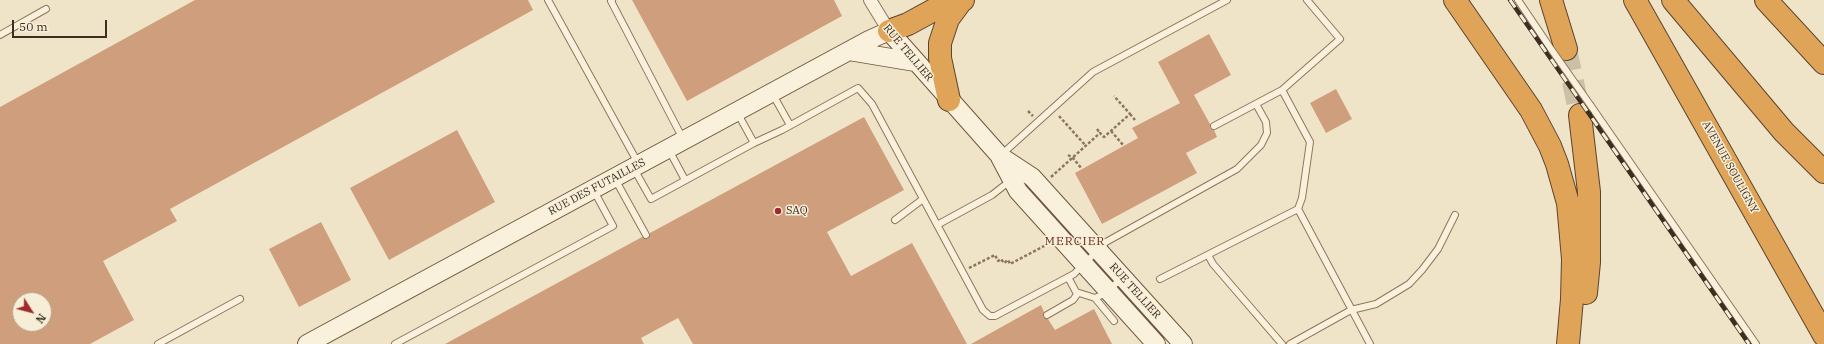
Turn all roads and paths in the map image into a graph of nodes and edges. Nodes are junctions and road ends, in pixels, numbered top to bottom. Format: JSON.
{"nodes":[{"id":1,"x":548,"y":0,"type":"edge"},
{"id":2,"x":612,"y":0,"type":"edge"},
{"id":3,"x":870,"y":0,"type":"edge"},
{"id":4,"x":962,"y":0,"type":"edge"},
{"id":5,"x":1227,"y":0,"type":"edge"},
{"id":6,"x":1307,"y":0,"type":"edge"},
{"id":7,"x":1455,"y":0,"type":"edge"},
{"id":8,"x":1518,"y":0,"type":"edge"},
{"id":9,"x":1551,"y":0,"type":"edge"},
{"id":10,"x":1635,"y":0,"type":"edge"},
{"id":11,"x":1673,"y":0,"type":"edge"},
{"id":12,"x":1766,"y":0,"type":"edge"},
{"id":13,"x":46,"y":9,"type":"dead end"},
{"id":14,"x":888,"y":32,"type":"junction"},
{"id":15,"x":0,"y":35,"type":"edge"},
{"id":16,"x":1558,"y":49,"type":"junction"},
{"id":17,"x":849,"y":51,"type":"junction"},
{"id":18,"x":915,"y":62,"type":"junction"},
{"id":19,"x":1824,"y":63,"type":"edge"},
{"id":20,"x":1282,"y":90,"type":"junction"},
{"id":21,"x":772,"y":93,"type":"junction"},
{"id":22,"x":1114,"y":96,"type":"dead end"},
{"id":23,"x":949,"y":100,"type":"junction"},
{"id":24,"x":1256,"y":104,"type":"junction"},
{"id":25,"x":1585,"y":110,"type":"junction"},
{"id":26,"x":737,"y":112,"type":"junction"},
{"id":27,"x":1130,"y":114,"type":"junction"},
{"id":28,"x":1059,"y":116,"type":"dead end"},
{"id":29,"x":1135,"y":120,"type":"dead end"},
{"id":30,"x":790,"y":125,"type":"junction"},
{"id":31,"x":1214,"y":126,"type":"dead end"},
{"id":32,"x":1097,"y":129,"type":"dead end"},
{"id":33,"x":1111,"y":131,"type":"junction"},
{"id":34,"x":1100,"y":133,"type":"junction"},
{"id":35,"x":684,"y":140,"type":"junction"},
{"id":36,"x":754,"y":143,"type":"junction"},
{"id":37,"x":1086,"y":146,"type":"junction"},
{"id":38,"x":1124,"y":146,"type":"dead end"},
{"id":39,"x":668,"y":149,"type":"junction"},
{"id":40,"x":1068,"y":155,"type":"dead end"},
{"id":41,"x":1000,"y":156,"type":"junction"},
{"id":42,"x":1073,"y":158,"type":"junction"},
{"id":43,"x":636,"y":166,"type":"junction"},
{"id":44,"x":1082,"y":169,"type":"dead end"},
{"id":45,"x":1824,"y":172,"type":"edge"},
{"id":46,"x":1016,"y":175,"type":"junction"},
{"id":47,"x":615,"y":178,"type":"junction"},
{"id":48,"x":1049,"y":179,"type":"dead end"},
{"id":49,"x":685,"y":180,"type":"junction"},
{"id":50,"x":593,"y":190,"type":"junction"},
{"id":51,"x":923,"y":199,"type":"junction"},
{"id":52,"x":1298,"y":209,"type":"junction"},
{"id":53,"x":1455,"y":215,"type":"dead end"},
{"id":54,"x":895,"y":220,"type":"dead end"},
{"id":55,"x":937,"y":225,"type":"junction"},
{"id":56,"x":646,"y":235,"type":"dead end"},
{"id":57,"x":1050,"y":242,"type":"dead end"},
{"id":58,"x":1097,"y":249,"type":"junction"},
{"id":59,"x":1208,"y":255,"type":"junction"},
{"id":60,"x":1084,"y":264,"type":"junction"},
{"id":61,"x":963,"y":272,"type":"junction"},
{"id":62,"x":1068,"y":277,"type":"junction"},
{"id":63,"x":1123,"y":277,"type":"junction"},
{"id":64,"x":1160,"y":279,"type":"dead end"},
{"id":65,"x":1078,"y":293,"type":"junction"},
{"id":66,"x":1101,"y":295,"type":"junction"},
{"id":67,"x":240,"y":298,"type":"dead end"},
{"id":68,"x":1351,"y":310,"type":"junction"},
{"id":69,"x":1046,"y":315,"type":"dead end"},
{"id":70,"x":1114,"y":320,"type":"dead end"},
{"id":71,"x":1824,"y":335,"type":"edge"},
{"id":72,"x":1824,"y":338,"type":"edge"},
{"id":73,"x":159,"y":344,"type":"edge"},
{"id":74,"x":307,"y":344,"type":"edge"},
{"id":75,"x":395,"y":344,"type":"edge"},
{"id":76,"x":1156,"y":344,"type":"edge"},
{"id":77,"x":1183,"y":344,"type":"edge"},
{"id":78,"x":1282,"y":344,"type":"edge"},
{"id":79,"x":1290,"y":344,"type":"edge"},
{"id":80,"x":1370,"y":344,"type":"edge"},
{"id":81,"x":1568,"y":344,"type":"edge"},
{"id":82,"x":1579,"y":344,"type":"edge"},
{"id":83,"x":1756,"y":344,"type":"edge"},
{"id":84,"x":1814,"y":344,"type":"edge"}],
"edges":[{"from":1,"to":43,"type":"lane"},
{"from":2,"to":35,"type":"lane"},
{"from":3,"to":14,"type":"street","name":"RUE TELLIER"},
{"from":4,"to":14,"type":"highway"},
{"from":4,"to":23,"type":"highway"},
{"from":5,"to":41,"type":"lane"},
{"from":6,"to":20,"type":"lane"},
{"from":7,"to":81,"type":"highway"},
{"from":8,"to":16,"type":"lane"},
{"from":9,"to":16,"type":"highway"},
{"from":10,"to":71,"type":"highway","name":"AVENUE SOULIGNY"},
{"from":11,"to":45,"type":"highway"},
{"from":12,"to":19,"type":"highway"},
{"from":13,"to":15,"type":"lane"},
{"from":14,"to":17,"type":"street","name":"RUE DES FUTAILLES"},
{"from":14,"to":18,"type":"street","name":"RUE TELLIER"},
{"from":16,"to":25,"type":"lane","bridge":true},
{"from":17,"to":18,"type":"street"},
{"from":17,"to":21,"type":"street","name":"RUE DES FUTAILLES"},
{"from":18,"to":23,"type":"street","name":"RUE TELLIER"},
{"from":20,"to":24,"type":"lane"},
{"from":20,"to":52,"type":"lane"},
{"from":21,"to":26,"type":"street","name":"RUE DES FUTAILLES"},
{"from":21,"to":30,"type":"lane"},
{"from":22,"to":27,"type":"path"},
{"from":23,"to":41,"type":"street","name":"RUE TELLIER"},
{"from":24,"to":31,"type":"lane"},
{"from":24,"to":58,"type":"lane"},
{"from":25,"to":82,"type":"highway"},
{"from":25,"to":83,"type":"lane"},
{"from":26,"to":35,"type":"street","name":"RUE DES FUTAILLES"},
{"from":26,"to":36,"type":"lane"},
{"from":27,"to":29,"type":"path"},
{"from":27,"to":33,"type":"path"},
{"from":28,"to":37,"type":"path"},
{"from":30,"to":36,"type":"lane"},
{"from":30,"to":51,"type":"lane"},
{"from":32,"to":34,"type":"path"},
{"from":33,"to":34,"type":"path"},
{"from":33,"to":38,"type":"path"},
{"from":34,"to":37,"type":"path"},
{"from":35,"to":39,"type":"street","name":"RUE DES FUTAILLES"},
{"from":36,"to":49,"type":"lane"},
{"from":37,"to":42,"type":"path"},
{"from":39,"to":43,"type":"street","name":"RUE DES FUTAILLES"},
{"from":39,"to":49,"type":"lane"},
{"from":40,"to":42,"type":"path"},
{"from":41,"to":46,"type":"street","name":"RUE TELLIER"},
{"from":42,"to":44,"type":"path"},
{"from":42,"to":48,"type":"path"},
{"from":43,"to":47,"type":"street","name":"RUE DES FUTAILLES"},
{"from":43,"to":49,"type":"lane"},
{"from":46,"to":55,"type":"lane"},
{"from":46,"to":58,"type":"street","name":"RUE TELLIER"},
{"from":46,"to":60,"type":"street","name":"RUE TELLIER"},
{"from":47,"to":50,"type":"street","name":"RUE DES FUTAILLES"},
{"from":47,"to":56,"type":"lane"},
{"from":50,"to":74,"type":"street","name":"RUE DES FUTAILLES"},
{"from":50,"to":75,"type":"lane"},
{"from":51,"to":54,"type":"lane"},
{"from":51,"to":55,"type":"lane"},
{"from":52,"to":59,"type":"lane"},
{"from":52,"to":68,"type":"lane"},
{"from":53,"to":68,"type":"lane"},
{"from":55,"to":61,"type":"lane"},
{"from":57,"to":61,"type":"path"},
{"from":58,"to":60,"type":"lane"},
{"from":58,"to":63,"type":"street","name":"RUE TELLIER"},
{"from":59,"to":64,"type":"lane"},
{"from":59,"to":78,"type":"lane"},
{"from":60,"to":62,"type":"lane"},
{"from":60,"to":66,"type":"street","name":"RUE TELLIER"},
{"from":61,"to":62,"type":"lane"},
{"from":62,"to":65,"type":"lane"},
{"from":63,"to":66,"type":"lane"},
{"from":63,"to":77,"type":"street","name":"RUE TELLIER"},
{"from":65,"to":66,"type":"lane"},
{"from":65,"to":69,"type":"lane"},
{"from":66,"to":70,"type":"lane"},
{"from":66,"to":76,"type":"street","name":"RUE TELLIER"},
{"from":67,"to":73,"type":"lane"},
{"from":68,"to":79,"type":"lane"},
{"from":68,"to":80,"type":"lane"},
{"from":72,"to":84,"type":"highway"}]}
